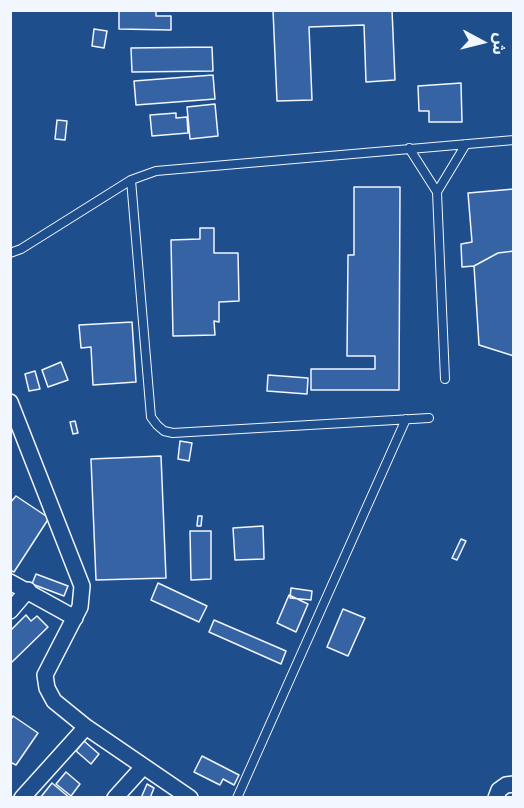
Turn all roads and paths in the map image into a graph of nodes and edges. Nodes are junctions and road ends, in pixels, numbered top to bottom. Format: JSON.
{"nodes":[{"id":1,"x":513,"y":140,"type":"edge"},
{"id":2,"x":466,"y":144,"type":"junction"},
{"id":3,"x":409,"y":148,"type":"junction"},
{"id":4,"x":131,"y":180,"type":"junction"},
{"id":5,"x":437,"y":192,"type":"junction"},
{"id":6,"x":10,"y":253,"type":"edge"},
{"id":7,"x":445,"y":380,"type":"dead end"},
{"id":8,"x":10,"y":402,"type":"edge"},
{"id":9,"x":429,"y":418,"type":"dead end"},
{"id":10,"x":406,"y":419,"type":"junction"},
{"id":11,"x":10,"y":582,"type":"edge"},
{"id":12,"x":28,"y":590,"type":"junction"},
{"id":13,"x":10,"y":611,"type":"edge"},
{"id":14,"x":75,"y":618,"type":"junction"},
{"id":15,"x":86,"y":727,"type":"junction"},
{"id":16,"x":143,"y":767,"type":"junction"},
{"id":17,"x":513,"y":784,"type":"edge"},
{"id":18,"x":22,"y":798,"type":"edge"},
{"id":19,"x":115,"y":798,"type":"edge"},
{"id":20,"x":190,"y":798,"type":"edge"},
{"id":21,"x":237,"y":798,"type":"edge"},
{"id":22,"x":496,"y":798,"type":"edge"}],
"edges":[{"from":1,"to":2,"type":"lane"},
{"from":2,"to":3,"type":"lane"},
{"from":2,"to":5,"type":"lane"},
{"from":3,"to":4,"type":"lane"},
{"from":3,"to":5,"type":"lane"},
{"from":4,"to":6,"type":"lane"},
{"from":4,"to":10,"type":"lane"},
{"from":5,"to":7,"type":"lane"},
{"from":8,"to":14,"type":"street"},
{"from":9,"to":10,"type":"lane"},
{"from":10,"to":21,"type":"lane"},
{"from":11,"to":12,"type":"street"},
{"from":12,"to":13,"type":"street"},
{"from":12,"to":14,"type":"street"},
{"from":14,"to":15,"type":"street"},
{"from":15,"to":16,"type":"street"},
{"from":15,"to":18,"type":"street"},
{"from":16,"to":19,"type":"street"},
{"from":16,"to":20,"type":"street"},
{"from":17,"to":22,"type":"street"}]}
